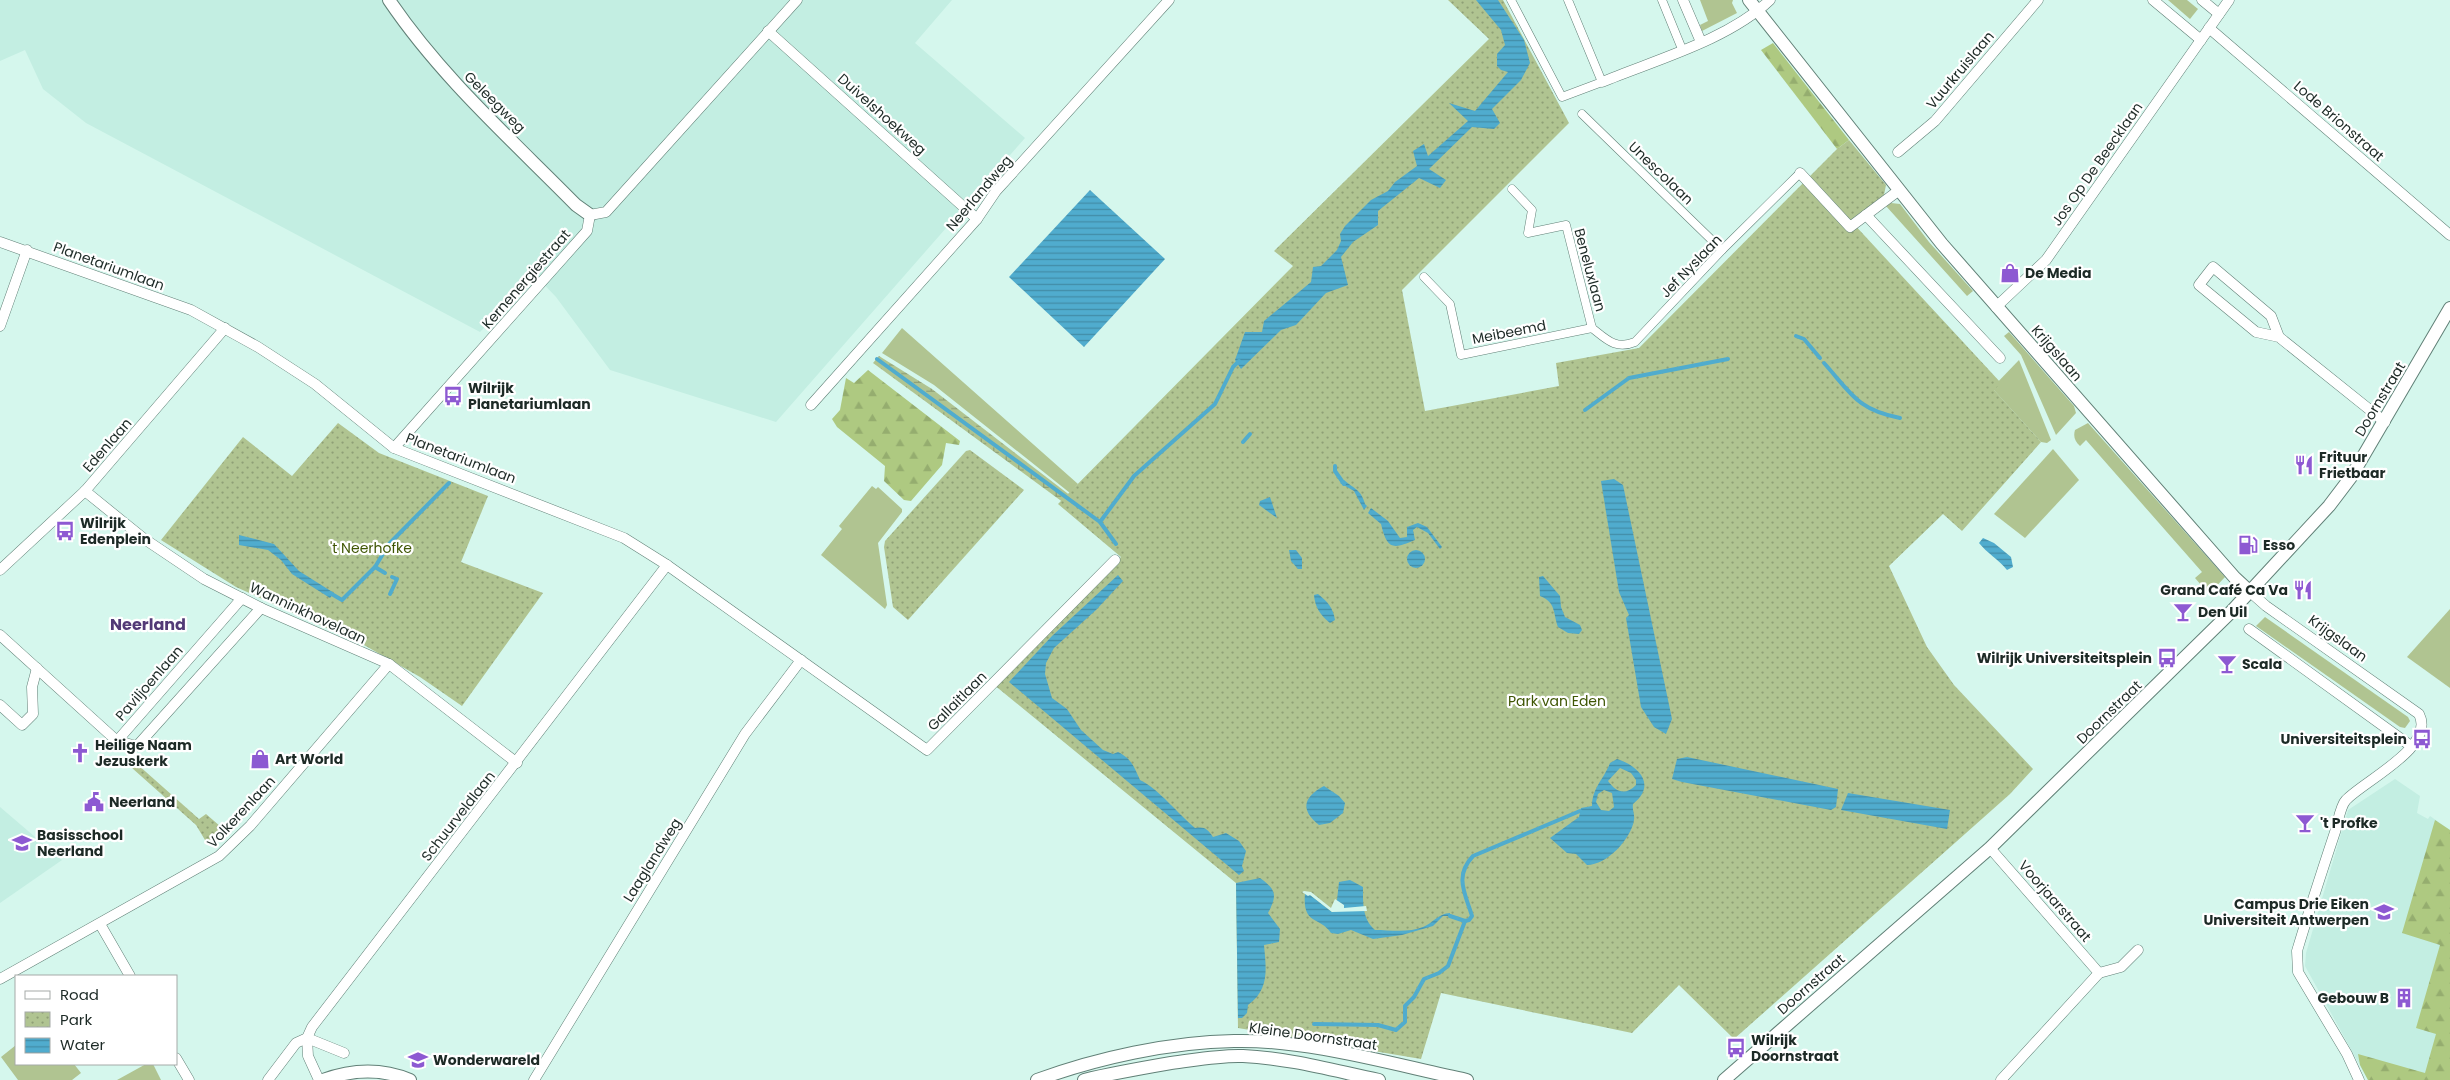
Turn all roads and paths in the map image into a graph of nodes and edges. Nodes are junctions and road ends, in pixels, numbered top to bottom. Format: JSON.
{"nodes":[{"id":1,"x":389,"y":0,"type":"edge"},
{"id":2,"x":797,"y":0,"type":"edge"},
{"id":3,"x":1169,"y":0,"type":"edge"},
{"id":4,"x":1510,"y":0,"type":"edge"},
{"id":5,"x":1568,"y":0,"type":"edge"},
{"id":6,"x":1662,"y":0,"type":"edge"},
{"id":7,"x":1683,"y":0,"type":"edge"},
{"id":8,"x":1749,"y":0,"type":"edge"},
{"id":9,"x":1770,"y":0,"type":"edge"},
{"id":10,"x":2038,"y":0,"type":"edge"},
{"id":11,"x":2153,"y":0,"type":"edge"},
{"id":12,"x":2202,"y":0,"type":"edge"},
{"id":13,"x":2229,"y":0,"type":"edge"},
{"id":14,"x":1758,"y":12,"type":"junction"},
{"id":15,"x":2219,"y":14,"type":"junction"},
{"id":16,"x":2209,"y":28,"type":"junction"},
{"id":17,"x":768,"y":31,"type":"junction"},
{"id":18,"x":2200,"y":40,"type":"junction"},
{"id":19,"x":1701,"y":42,"type":"junction"},
{"id":20,"x":1682,"y":49,"type":"junction"},
{"id":21,"x":1602,"y":82,"type":"junction"},
{"id":22,"x":1582,"y":114,"type":"dead end"},
{"id":23,"x":1898,"y":152,"type":"dead end"},
{"id":24,"x":1800,"y":173,"type":"joint"},
{"id":25,"x":1512,"y":189,"type":"dead end"},
{"id":26,"x":1898,"y":191,"type":"junction"},
{"id":27,"x":1866,"y":215,"type":"junction"},
{"id":28,"x":590,"y":216,"type":"junction"},
{"id":29,"x":977,"y":219,"type":"junction"},
{"id":30,"x":2450,"y":235,"type":"edge"},
{"id":31,"x":0,"y":242,"type":"edge"},
{"id":32,"x":27,"y":250,"type":"junction"},
{"id":33,"x":1722,"y":250,"type":"junction"},
{"id":34,"x":1424,"y":277,"type":"dead end"},
{"id":35,"x":1996,"y":306,"type":"junction"},
{"id":36,"x":2450,"y":308,"type":"edge"},
{"id":37,"x":0,"y":326,"type":"edge"},
{"id":38,"x":225,"y":328,"type":"junction"},
{"id":39,"x":1592,"y":328,"type":"junction"},
{"id":40,"x":2279,"y":337,"type":"junction"},
{"id":41,"x":2000,"y":358,"type":"dead end"},
{"id":42,"x":811,"y":405,"type":"dead end"},
{"id":43,"x":2385,"y":422,"type":"junction"},
{"id":44,"x":394,"y":448,"type":"junction"},
{"id":45,"x":85,"y":491,"type":"junction"},
{"id":46,"x":1115,"y":560,"type":"dead end"},
{"id":47,"x":667,"y":565,"type":"junction"},
{"id":48,"x":0,"y":570,"type":"edge"},
{"id":49,"x":2249,"y":591,"type":"junction"},
{"id":50,"x":242,"y":598,"type":"junction"},
{"id":51,"x":261,"y":608,"type":"junction"},
{"id":52,"x":2250,"y":629,"type":"dead end"},
{"id":53,"x":0,"y":635,"type":"edge"},
{"id":54,"x":801,"y":660,"type":"junction"},
{"id":55,"x":389,"y":664,"type":"junction"},
{"id":56,"x":37,"y":668,"type":"junction"},
{"id":57,"x":0,"y":705,"type":"edge"},
{"id":58,"x":116,"y":741,"type":"junction"},
{"id":59,"x":2411,"y":746,"type":"junction"},
{"id":60,"x":517,"y":763,"type":"junction"},
{"id":61,"x":1990,"y":848,"type":"junction"},
{"id":62,"x":100,"y":924,"type":"junction"},
{"id":63,"x":2138,"y":950,"type":"dead end"},
{"id":64,"x":2099,"y":973,"type":"junction"},
{"id":65,"x":129,"y":975,"type":"edge"},
{"id":66,"x":0,"y":980,"type":"edge"},
{"id":67,"x":307,"y":1038,"type":"junction"},
{"id":68,"x":344,"y":1053,"type":"dead end"},
{"id":69,"x":178,"y":1061,"type":"edge"},
{"id":70,"x":189,"y":1080,"type":"edge"},
{"id":71,"x":268,"y":1080,"type":"edge"},
{"id":72,"x":321,"y":1080,"type":"edge"},
{"id":73,"x":410,"y":1080,"type":"edge"},
{"id":74,"x":534,"y":1080,"type":"edge"},
{"id":75,"x":1037,"y":1080,"type":"edge"},
{"id":76,"x":1084,"y":1080,"type":"edge"},
{"id":77,"x":1379,"y":1080,"type":"edge"},
{"id":78,"x":1467,"y":1080,"type":"edge"},
{"id":79,"x":1724,"y":1080,"type":"edge"},
{"id":80,"x":2001,"y":1080,"type":"edge"},
{"id":81,"x":2359,"y":1080,"type":"edge"}],
"edges":[{"from":1,"to":28,"type":"street","name":"Geleegweg"},
{"from":2,"to":17,"type":"street"},
{"from":3,"to":29,"type":"street","name":"Neerlandweg"},
{"from":4,"to":21,"type":"street"},
{"from":5,"to":21,"type":"street"},
{"from":6,"to":20,"type":"street"},
{"from":7,"to":19,"type":"street"},
{"from":8,"to":14,"type":"street","name":"Krijgslaan"},
{"from":9,"to":14,"type":"street"},
{"from":10,"to":23,"type":"street","name":"Vuurkruislaan"},
{"from":11,"to":18,"type":"street"},
{"from":12,"to":15,"type":"street"},
{"from":13,"to":15,"type":"street","name":"Jos Op De Beecklaan"},
{"from":14,"to":19,"type":"street"},
{"from":14,"to":26,"type":"street","name":"Krijgslaan"},
{"from":15,"to":16,"type":"street","name":"Jos Op De Beecklaan"},
{"from":16,"to":18,"type":"street","name":"Jos Op De Beecklaan"},
{"from":16,"to":30,"type":"street","name":"Lode Brionstraat"},
{"from":17,"to":28,"type":"street"},
{"from":17,"to":29,"type":"street","name":"Duivelshoekweg"},
{"from":18,"to":35,"type":"street","name":"Jos Op De Beecklaan"},
{"from":19,"to":20,"type":"street"},
{"from":20,"to":21,"type":"street"},
{"from":22,"to":33,"type":"street","name":"Unescolaan"},
{"from":24,"to":27,"type":"street"},
{"from":24,"to":33,"type":"street","name":"Jef Nyslaan"},
{"from":25,"to":39,"type":"street","name":"Beneluxlaan"},
{"from":26,"to":27,"type":"street"},
{"from":26,"to":35,"type":"street","name":"Krijgslaan"},
{"from":27,"to":41,"type":"street"},
{"from":28,"to":44,"type":"street","name":"Kernenergiestraat"},
{"from":29,"to":42,"type":"street","name":"Neerlandweg"},
{"from":31,"to":32,"type":"street","name":"Planetariumlaan"},
{"from":32,"to":37,"type":"street"},
{"from":32,"to":38,"type":"street","name":"Planetariumlaan"},
{"from":33,"to":39,"type":"street","name":"Jef Nyslaan"},
{"from":34,"to":39,"type":"street","name":"Meibeemd"},
{"from":35,"to":49,"type":"street","name":"Krijgslaan"},
{"from":36,"to":43,"type":"street","name":"Doornstraat"},
{"from":38,"to":44,"type":"street","name":"Planetariumlaan"},
{"from":38,"to":45,"type":"street","name":"Edenlaan"},
{"from":40,"to":40,"type":"street"},
{"from":40,"to":43,"type":"street"},
{"from":43,"to":49,"type":"street","name":"Doornstraat"},
{"from":44,"to":47,"type":"street","name":"Planetariumlaan"},
{"from":45,"to":48,"type":"street","name":"Edenlaan"},
{"from":45,"to":50,"type":"street","name":"Wanninkhovelaan"},
{"from":46,"to":54,"type":"street","name":"Gallaitlaan"},
{"from":47,"to":54,"type":"street","name":"Planetariumlaan"},
{"from":47,"to":60,"type":"street","name":"Schuurveldlaan"},
{"from":49,"to":59,"type":"street","name":"Krijgslaan"},
{"from":49,"to":61,"type":"street","name":"Doornstraat"},
{"from":50,"to":51,"type":"street","name":"Wanninkhovelaan"},
{"from":50,"to":58,"type":"street","name":"Paviljoenlaan"},
{"from":51,"to":55,"type":"street","name":"Wanninkhovelaan"},
{"from":51,"to":58,"type":"street"},
{"from":52,"to":59,"type":"street"},
{"from":53,"to":56,"type":"street"},
{"from":54,"to":74,"type":"street","name":"Laaglandweg"},
{"from":55,"to":60,"type":"street","name":"Wanninkhovelaan"},
{"from":55,"to":62,"type":"street","name":"Volkerenlaan"},
{"from":56,"to":57,"type":"street"},
{"from":56,"to":58,"type":"street"},
{"from":59,"to":81,"type":"street"},
{"from":60,"to":67,"type":"street","name":"Schuurveldlaan"},
{"from":61,"to":64,"type":"street","name":"Voorjaarstraat"},
{"from":61,"to":79,"type":"street","name":"Doornstraat"},
{"from":62,"to":65,"type":"street"},
{"from":62,"to":66,"type":"street","name":"Volkerenlaan"},
{"from":63,"to":64,"type":"street"},
{"from":64,"to":80,"type":"street"},
{"from":67,"to":68,"type":"street"},
{"from":67,"to":71,"type":"street","name":"Schuurveldlaan"},
{"from":67,"to":72,"type":"street"},
{"from":69,"to":70,"type":"street"},
{"from":72,"to":73,"type":"street"},
{"from":75,"to":78,"type":"street","name":"Kleine Doornstraat"},
{"from":76,"to":77,"type":"street","name":"Kleine Doornstraat"}]}
